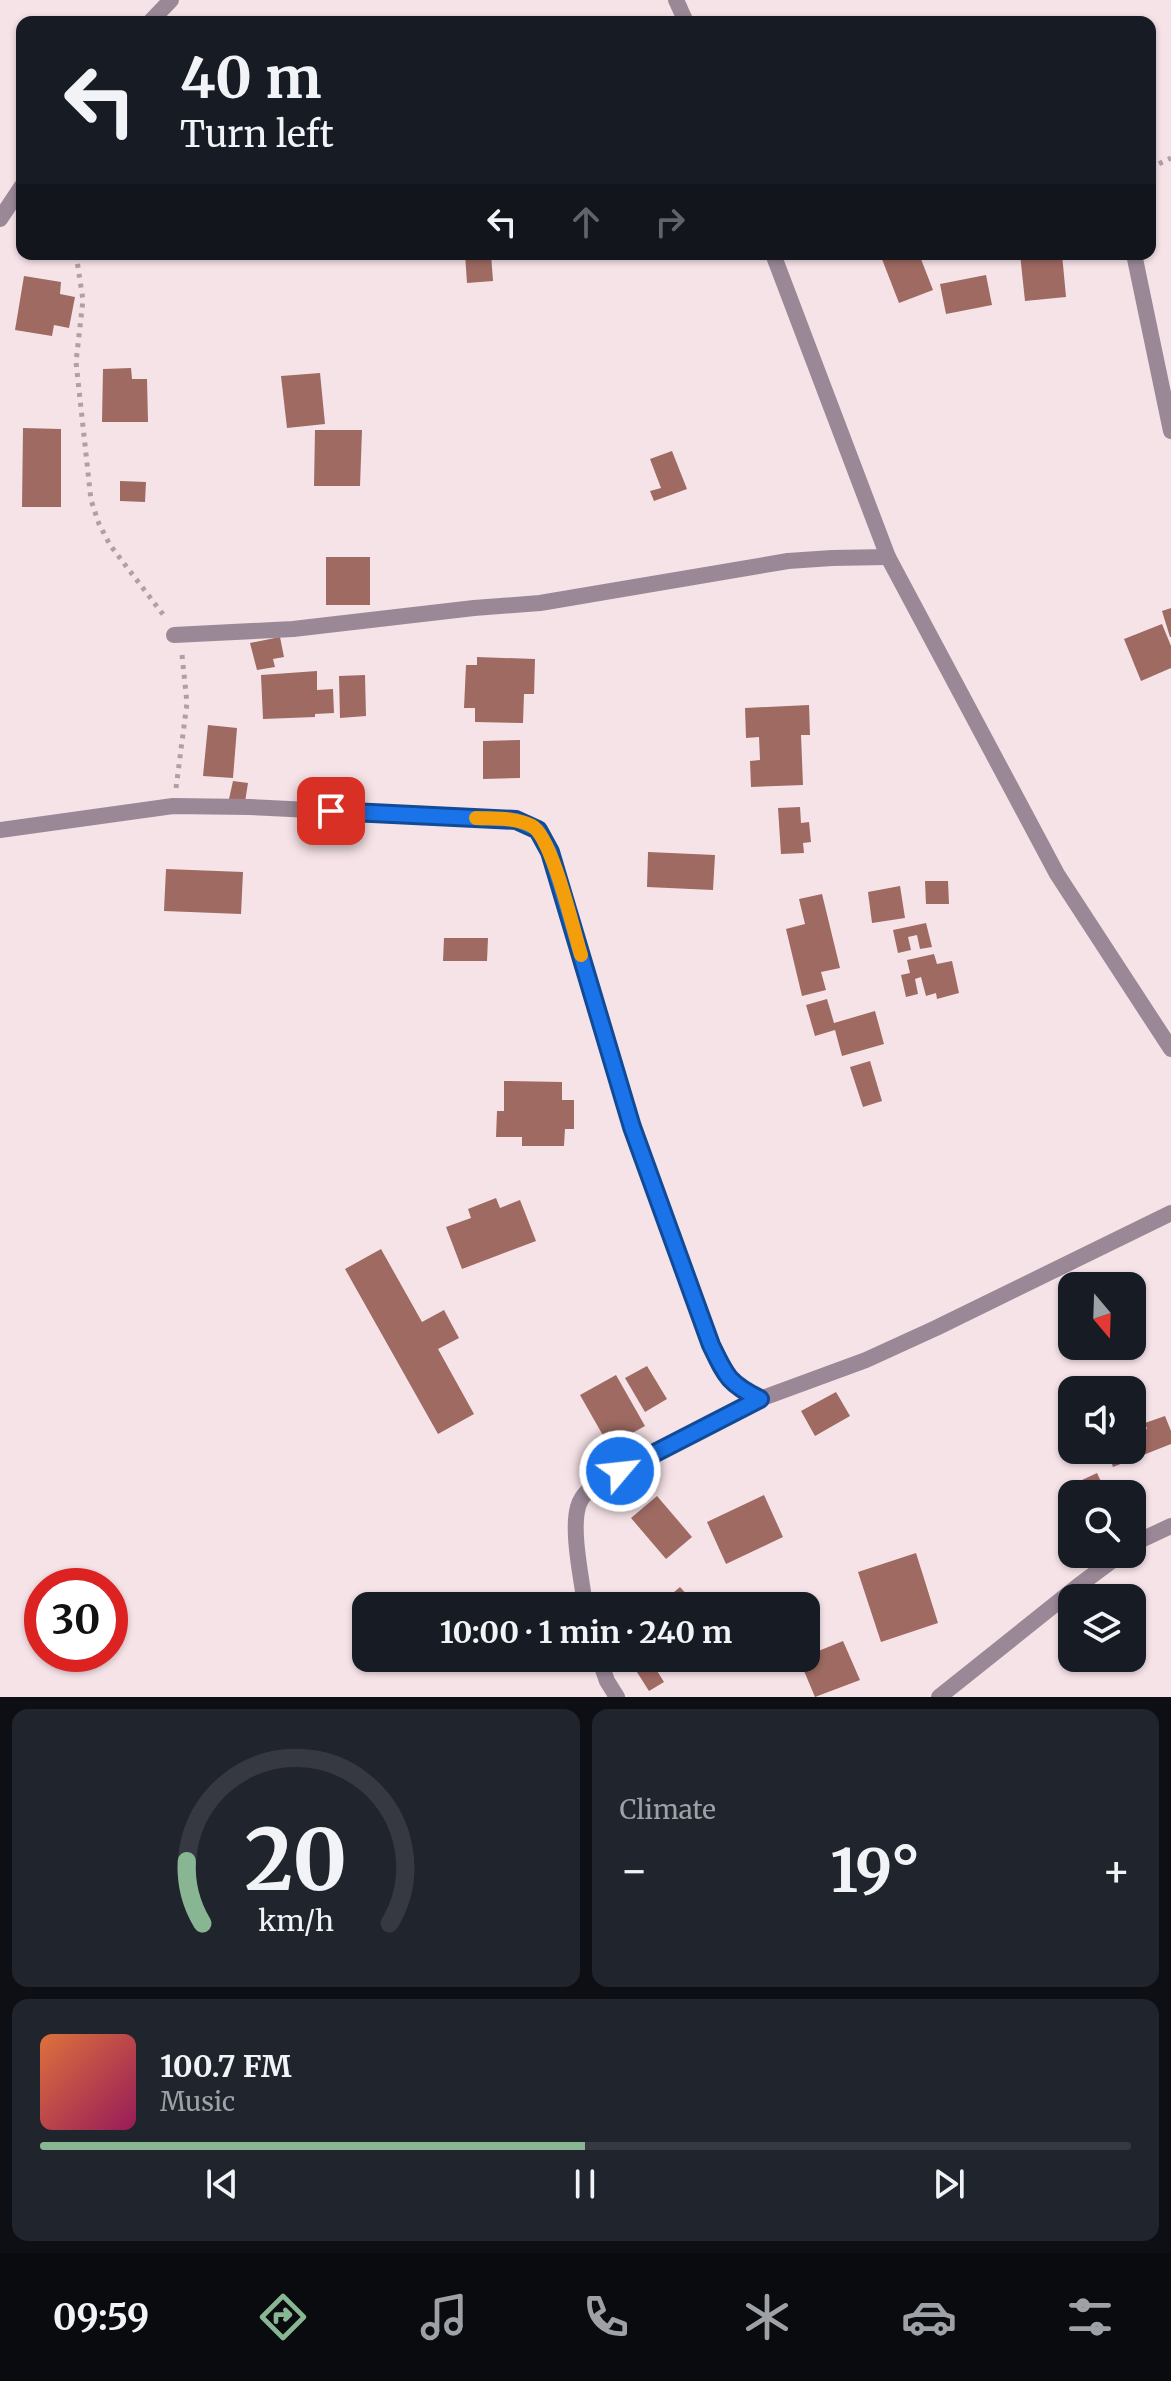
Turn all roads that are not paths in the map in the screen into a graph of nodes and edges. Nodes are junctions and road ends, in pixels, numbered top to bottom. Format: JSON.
{"nodes":[{"id":1,"x":171,"y":0,"type":"edge"},
{"id":2,"x":156,"y":16,"type":"edge"},
{"id":3,"x":16,"y":195,"type":"edge"},
{"id":4,"x":0,"y":219,"type":"edge"},
{"id":5,"x":775,"y":260,"type":"edge"},
{"id":6,"x":1135,"y":260,"type":"edge"},
{"id":7,"x":1171,"y":431,"type":"edge"},
{"id":8,"x":888,"y":557,"type":"junction"},
{"id":9,"x":174,"y":635,"type":"road end"},
{"id":10,"x":0,"y":830,"type":"edge"},
{"id":11,"x":1171,"y":1049,"type":"edge"},
{"id":12,"x":1171,"y":1213,"type":"edge"},
{"id":13,"x":760,"y":1399,"type":"junction"},
{"id":14,"x":1171,"y":1526,"type":"edge"},
{"id":15,"x":1146,"y":1538,"type":"edge"},
{"id":16,"x":1102,"y":1568,"type":"edge"},
{"id":17,"x":583,"y":1592,"type":"edge"},
{"id":18,"x":604,"y":1672,"type":"edge"},
{"id":19,"x":617,"y":1697,"type":"edge"},
{"id":20,"x":939,"y":1697,"type":"edge"}],
"edges":[{"from":1,"to":2,"type":"street"},
{"from":3,"to":4,"type":"street"},
{"from":5,"to":8,"type":"street"},
{"from":6,"to":7,"type":"street"},
{"from":8,"to":9,"type":"street"},
{"from":8,"to":11,"type":"street"},
{"from":10,"to":13,"type":"street"},
{"from":12,"to":13,"type":"street"},
{"from":13,"to":17,"type":"street"},
{"from":14,"to":15,"type":"street"},
{"from":16,"to":20,"type":"street"},
{"from":18,"to":19,"type":"street"}]}
